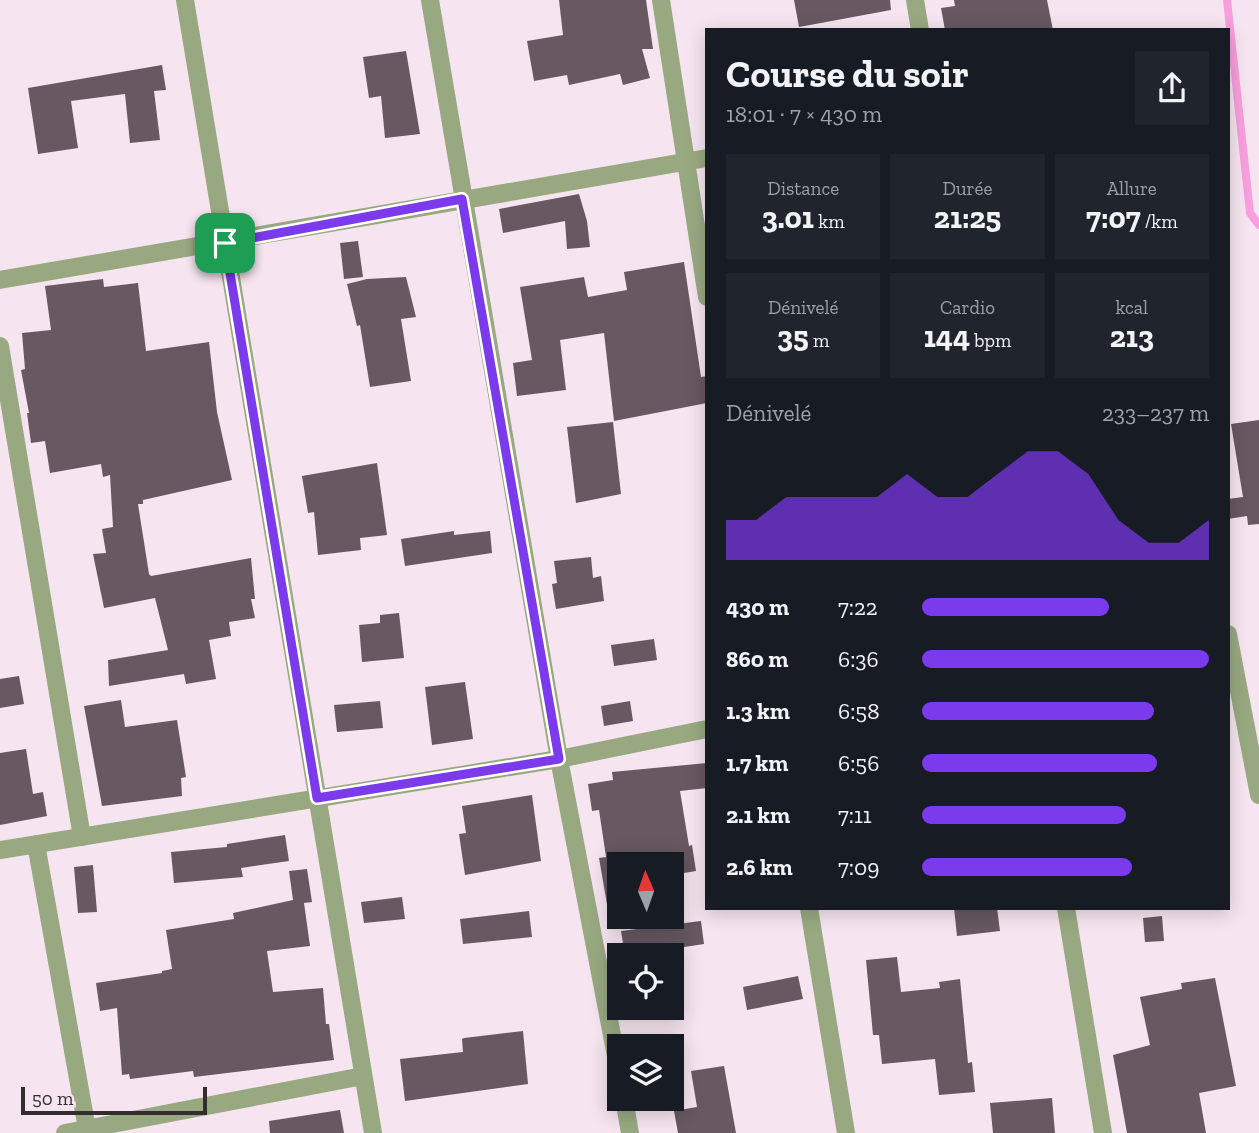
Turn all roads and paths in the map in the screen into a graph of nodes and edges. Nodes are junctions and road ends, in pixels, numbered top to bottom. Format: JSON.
{"nodes":[{"id":1,"x":185,"y":0,"type":"edge"},
{"id":2,"x":430,"y":0,"type":"edge"},
{"id":3,"x":661,"y":0,"type":"edge"},
{"id":4,"x":915,"y":0,"type":"edge"},
{"id":5,"x":920,"y":28,"type":"edge"},
{"id":6,"x":705,"y":158,"type":"edge"},
{"id":7,"x":684,"y":161,"type":"junction"},
{"id":8,"x":462,"y":199,"type":"junction"},
{"id":9,"x":225,"y":243,"type":"junction"},
{"id":10,"x":0,"y":281,"type":"edge"},
{"id":11,"x":705,"y":286,"type":"edge"},
{"id":12,"x":0,"y":346,"type":"edge"},
{"id":13,"x":1230,"y":649,"type":"edge"},
{"id":14,"x":705,"y":729,"type":"edge"},
{"id":15,"x":559,"y":759,"type":"junction"},
{"id":16,"x":1259,"y":795,"type":"edge"},
{"id":17,"x":317,"y":798,"type":"junction"},
{"id":18,"x":82,"y":837,"type":"junction"},
{"id":19,"x":36,"y":844,"type":"junction"},
{"id":20,"x":0,"y":850,"type":"edge"},
{"id":21,"x":809,"y":910,"type":"edge"},
{"id":22,"x":1066,"y":910,"type":"edge"},
{"id":23,"x":612,"y":1034,"type":"edge"},
{"id":24,"x":363,"y":1076,"type":"junction"},
{"id":25,"x":626,"y":1111,"type":"edge"},
{"id":26,"x":87,"y":1129,"type":"junction"},
{"id":27,"x":65,"y":1133,"type":"edge"},
{"id":28,"x":373,"y":1133,"type":"edge"},
{"id":29,"x":630,"y":1133,"type":"edge"},
{"id":30,"x":846,"y":1133,"type":"edge"},
{"id":31,"x":1103,"y":1133,"type":"edge"}],
"edges":[{"from":1,"to":9,"type":"street"},
{"from":2,"to":8,"type":"street"},
{"from":3,"to":7,"type":"street"},
{"from":4,"to":5,"type":"street"},
{"from":6,"to":7,"type":"street"},
{"from":7,"to":8,"type":"street"},
{"from":7,"to":11,"type":"street"},
{"from":8,"to":9,"type":"street"},
{"from":8,"to":15,"type":"street"},
{"from":9,"to":10,"type":"street"},
{"from":9,"to":17,"type":"street"},
{"from":12,"to":18,"type":"street"},
{"from":13,"to":16,"type":"street"},
{"from":14,"to":15,"type":"street"},
{"from":15,"to":17,"type":"street"},
{"from":15,"to":23,"type":"street"},
{"from":17,"to":18,"type":"street"},
{"from":17,"to":24,"type":"street"},
{"from":18,"to":19,"type":"street"},
{"from":19,"to":20,"type":"street"},
{"from":19,"to":26,"type":"street"},
{"from":21,"to":30,"type":"street"},
{"from":22,"to":31,"type":"street"},
{"from":24,"to":26,"type":"street"},
{"from":24,"to":28,"type":"street"},
{"from":25,"to":29,"type":"street"},
{"from":26,"to":27,"type":"street"}]}
